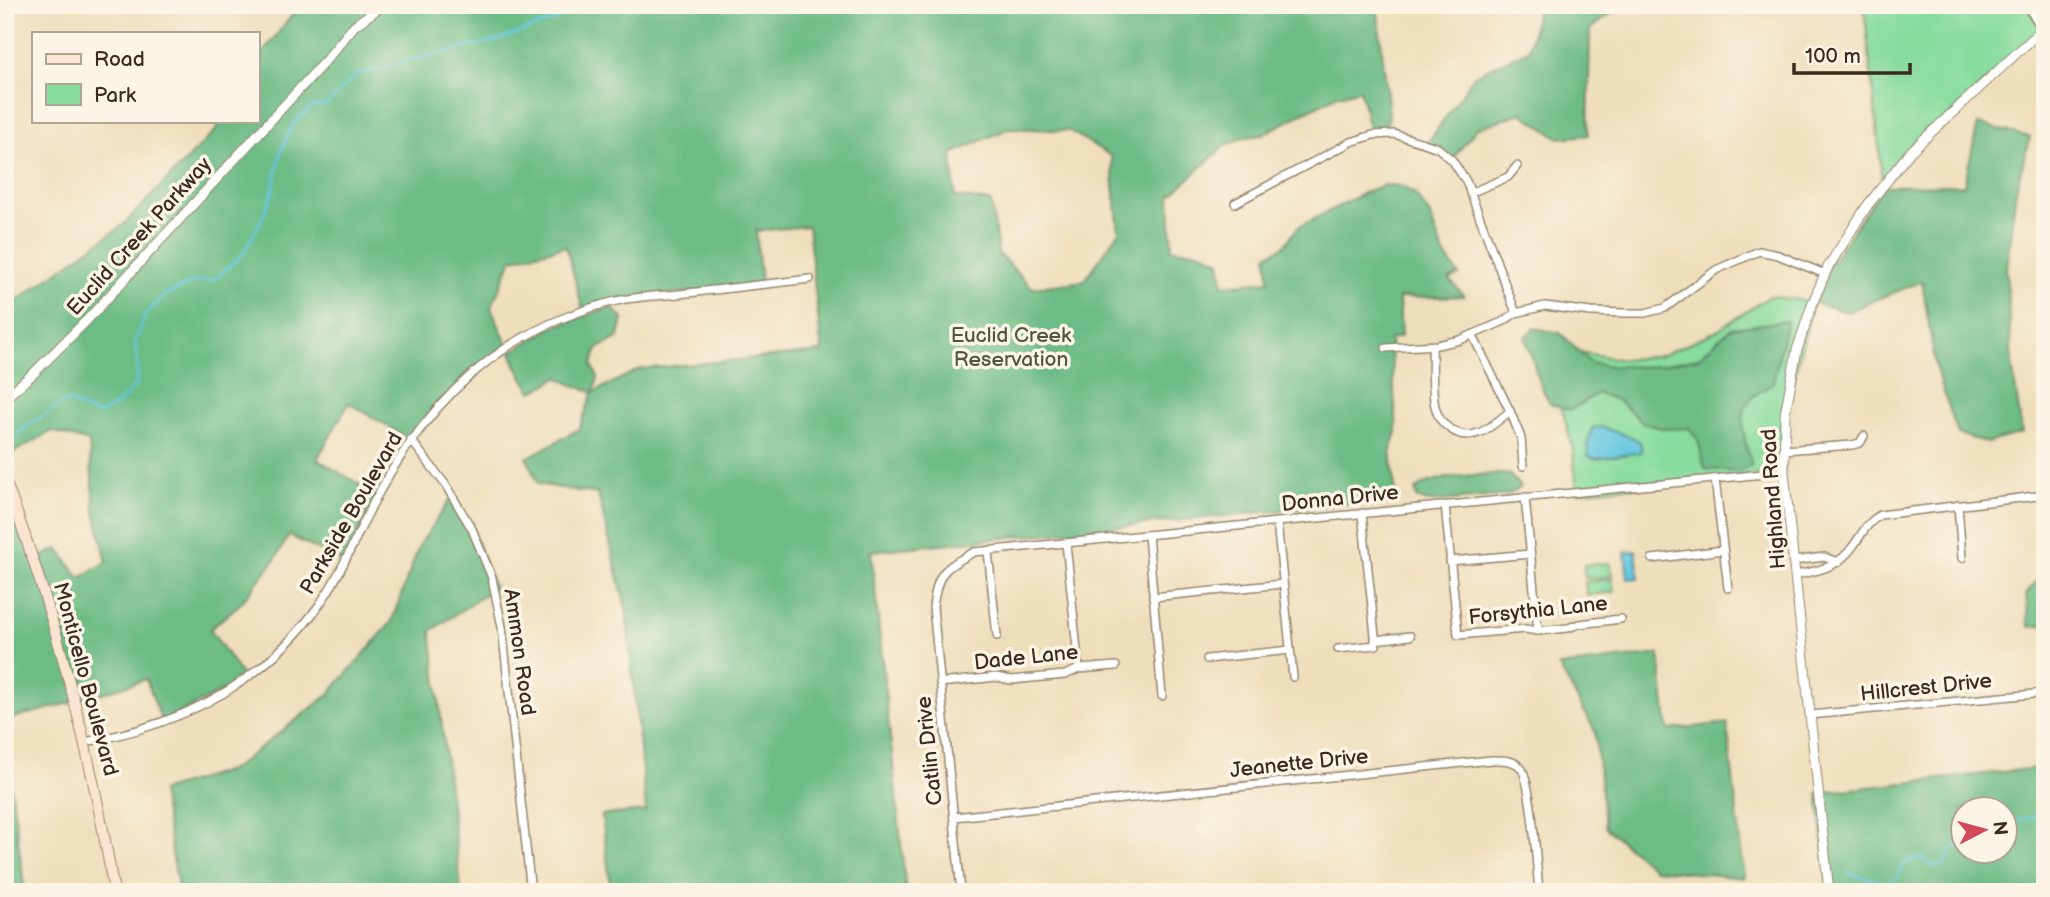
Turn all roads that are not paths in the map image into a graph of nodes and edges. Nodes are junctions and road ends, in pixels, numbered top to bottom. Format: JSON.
{"nodes":[{"id":1,"x":383,"y":5,"type":"edge"},
{"id":2,"x":2026,"y":5,"type":"edge"},
{"id":3,"x":2044,"y":28,"type":"edge"},
{"id":4,"x":1517,"y":166,"type":"dead end"},
{"id":5,"x":1470,"y":193,"type":"junction"},
{"id":6,"x":1235,"y":203,"type":"dead end"},
{"id":7,"x":1825,"y":274,"type":"junction"},
{"id":8,"x":810,"y":279,"type":"dead end"},
{"id":9,"x":1516,"y":313,"type":"junction"},
{"id":10,"x":1473,"y":336,"type":"junction"},
{"id":11,"x":1432,"y":346,"type":"junction"},
{"id":12,"x":1386,"y":348,"type":"dead end"},
{"id":13,"x":5,"y":398,"type":"edge"},
{"id":14,"x":1510,"y":411,"type":"junction"},
{"id":15,"x":1864,"y":436,"type":"dead end"},
{"id":16,"x":411,"y":440,"type":"junction"},
{"id":17,"x":1784,"y":450,"type":"junction"},
{"id":18,"x":1523,"y":466,"type":"dead end"},
{"id":19,"x":1784,"y":472,"type":"junction"},
{"id":20,"x":1715,"y":479,"type":"junction"},
{"id":21,"x":5,"y":480,"type":"edge"},
{"id":22,"x":2045,"y":495,"type":"edge"},
{"id":23,"x":1525,"y":497,"type":"junction"},
{"id":24,"x":1444,"y":505,"type":"junction"},
{"id":25,"x":1958,"y":505,"type":"junction"},
{"id":26,"x":1362,"y":513,"type":"junction"},
{"id":27,"x":1277,"y":522,"type":"junction"},
{"id":28,"x":1147,"y":535,"type":"junction"},
{"id":29,"x":1066,"y":543,"type":"junction"},
{"id":30,"x":1723,"y":550,"type":"junction"},
{"id":31,"x":988,"y":551,"type":"junction"},
{"id":32,"x":1530,"y":554,"type":"junction"},
{"id":33,"x":1962,"y":558,"type":"dead end"},
{"id":34,"x":1652,"y":559,"type":"dead end"},
{"id":35,"x":1450,"y":561,"type":"junction"},
{"id":36,"x":1794,"y":561,"type":"junction"},
{"id":37,"x":1838,"y":562,"type":"junction"},
{"id":38,"x":1795,"y":575,"type":"junction"},
{"id":39,"x":1283,"y":584,"type":"junction"},
{"id":40,"x":1728,"y":588,"type":"dead end"},
{"id":41,"x":1153,"y":597,"type":"junction"},
{"id":42,"x":933,"y":607,"type":"joint"},
{"id":43,"x":1621,"y":619,"type":"dead end"},
{"id":44,"x":1538,"y":631,"type":"junction"},
{"id":45,"x":997,"y":636,"type":"dead end"},
{"id":46,"x":1410,"y":636,"type":"dead end"},
{"id":47,"x":1375,"y":640,"type":"junction"},
{"id":48,"x":1338,"y":649,"type":"dead end"},
{"id":49,"x":1290,"y":650,"type":"junction"},
{"id":50,"x":1207,"y":659,"type":"dead end"},
{"id":51,"x":1116,"y":666,"type":"dead end"},
{"id":52,"x":1079,"y":669,"type":"junction"},
{"id":53,"x":1293,"y":677,"type":"dead end"},
{"id":54,"x":940,"y":684,"type":"junction"},
{"id":55,"x":2045,"y":693,"type":"edge"},
{"id":56,"x":1162,"y":696,"type":"dead end"},
{"id":57,"x":1810,"y":715,"type":"junction"},
{"id":58,"x":85,"y":742,"type":"junction"},
{"id":59,"x":954,"y":817,"type":"junction"},
{"id":60,"x":114,"y":892,"type":"edge"},
{"id":61,"x":531,"y":892,"type":"edge"},
{"id":62,"x":961,"y":892,"type":"edge"},
{"id":63,"x":1539,"y":892,"type":"edge"},
{"id":64,"x":1829,"y":892,"type":"edge"}],
"edges":[{"from":1,"to":13,"type":"street","name":"Euclid Creek Parkway"},
{"from":2,"to":3,"type":"street"},
{"from":3,"to":7,"type":"street","name":"Highland Road"},
{"from":4,"to":5,"type":"street"},
{"from":5,"to":6,"type":"street"},
{"from":5,"to":9,"type":"street"},
{"from":7,"to":9,"type":"street"},
{"from":7,"to":17,"type":"street","name":"Highland Road"},
{"from":8,"to":16,"type":"street","name":"Parkside Boulevard"},
{"from":9,"to":10,"type":"street"},
{"from":10,"to":11,"type":"street"},
{"from":10,"to":14,"type":"street"},
{"from":11,"to":12,"type":"street"},
{"from":11,"to":14,"type":"street"},
{"from":14,"to":18,"type":"street"},
{"from":15,"to":17,"type":"street"},
{"from":16,"to":58,"type":"street","name":"Parkside Boulevard"},
{"from":16,"to":61,"type":"street","name":"Ammon Road"},
{"from":17,"to":19,"type":"street","name":"Highland Road"},
{"from":19,"to":20,"type":"street","name":"Donna Drive"},
{"from":19,"to":36,"type":"street","name":"Highland Road"},
{"from":20,"to":23,"type":"street","name":"Donna Drive"},
{"from":20,"to":30,"type":"street"},
{"from":21,"to":58,"type":"main road","name":"Monticello Boulevard"},
{"from":22,"to":25,"type":"street"},
{"from":23,"to":24,"type":"street","name":"Donna Drive"},
{"from":23,"to":32,"type":"street"},
{"from":24,"to":26,"type":"street","name":"Donna Drive"},
{"from":24,"to":35,"type":"street"},
{"from":25,"to":33,"type":"street"},
{"from":25,"to":37,"type":"street"},
{"from":26,"to":27,"type":"street","name":"Donna Drive"},
{"from":26,"to":47,"type":"street"},
{"from":27,"to":28,"type":"street","name":"Donna Drive"},
{"from":27,"to":39,"type":"street"},
{"from":28,"to":29,"type":"street","name":"Donna Drive"},
{"from":28,"to":41,"type":"street"},
{"from":29,"to":31,"type":"street","name":"Donna Drive"},
{"from":29,"to":52,"type":"street"},
{"from":30,"to":34,"type":"street"},
{"from":30,"to":40,"type":"street"},
{"from":31,"to":42,"type":"street","name":"Donna Drive"},
{"from":31,"to":45,"type":"street"},
{"from":32,"to":35,"type":"street"},
{"from":32,"to":44,"type":"street"},
{"from":35,"to":44,"type":"street","name":"Forsythia Lane"},
{"from":36,"to":37,"type":"street"},
{"from":36,"to":38,"type":"street","name":"Highland Road"},
{"from":37,"to":38,"type":"street"},
{"from":38,"to":57,"type":"street","name":"Highland Road"},
{"from":39,"to":41,"type":"street"},
{"from":39,"to":49,"type":"street"},
{"from":41,"to":56,"type":"street"},
{"from":42,"to":54,"type":"street","name":"Catlin Drive"},
{"from":43,"to":44,"type":"street","name":"Forsythia Lane"},
{"from":46,"to":47,"type":"street"},
{"from":47,"to":48,"type":"street"},
{"from":49,"to":50,"type":"street"},
{"from":49,"to":53,"type":"street"},
{"from":51,"to":52,"type":"street","name":"Dade Lane"},
{"from":52,"to":54,"type":"street","name":"Dade Lane"},
{"from":54,"to":59,"type":"street","name":"Catlin Drive"},
{"from":55,"to":57,"type":"street","name":"Hillcrest Drive"},
{"from":57,"to":64,"type":"street","name":"Highland Road"},
{"from":58,"to":60,"type":"main road","name":"Monticello Boulevard"},
{"from":59,"to":62,"type":"street","name":"Catlin Drive"},
{"from":59,"to":63,"type":"street","name":"Jeanette Drive"}]}
